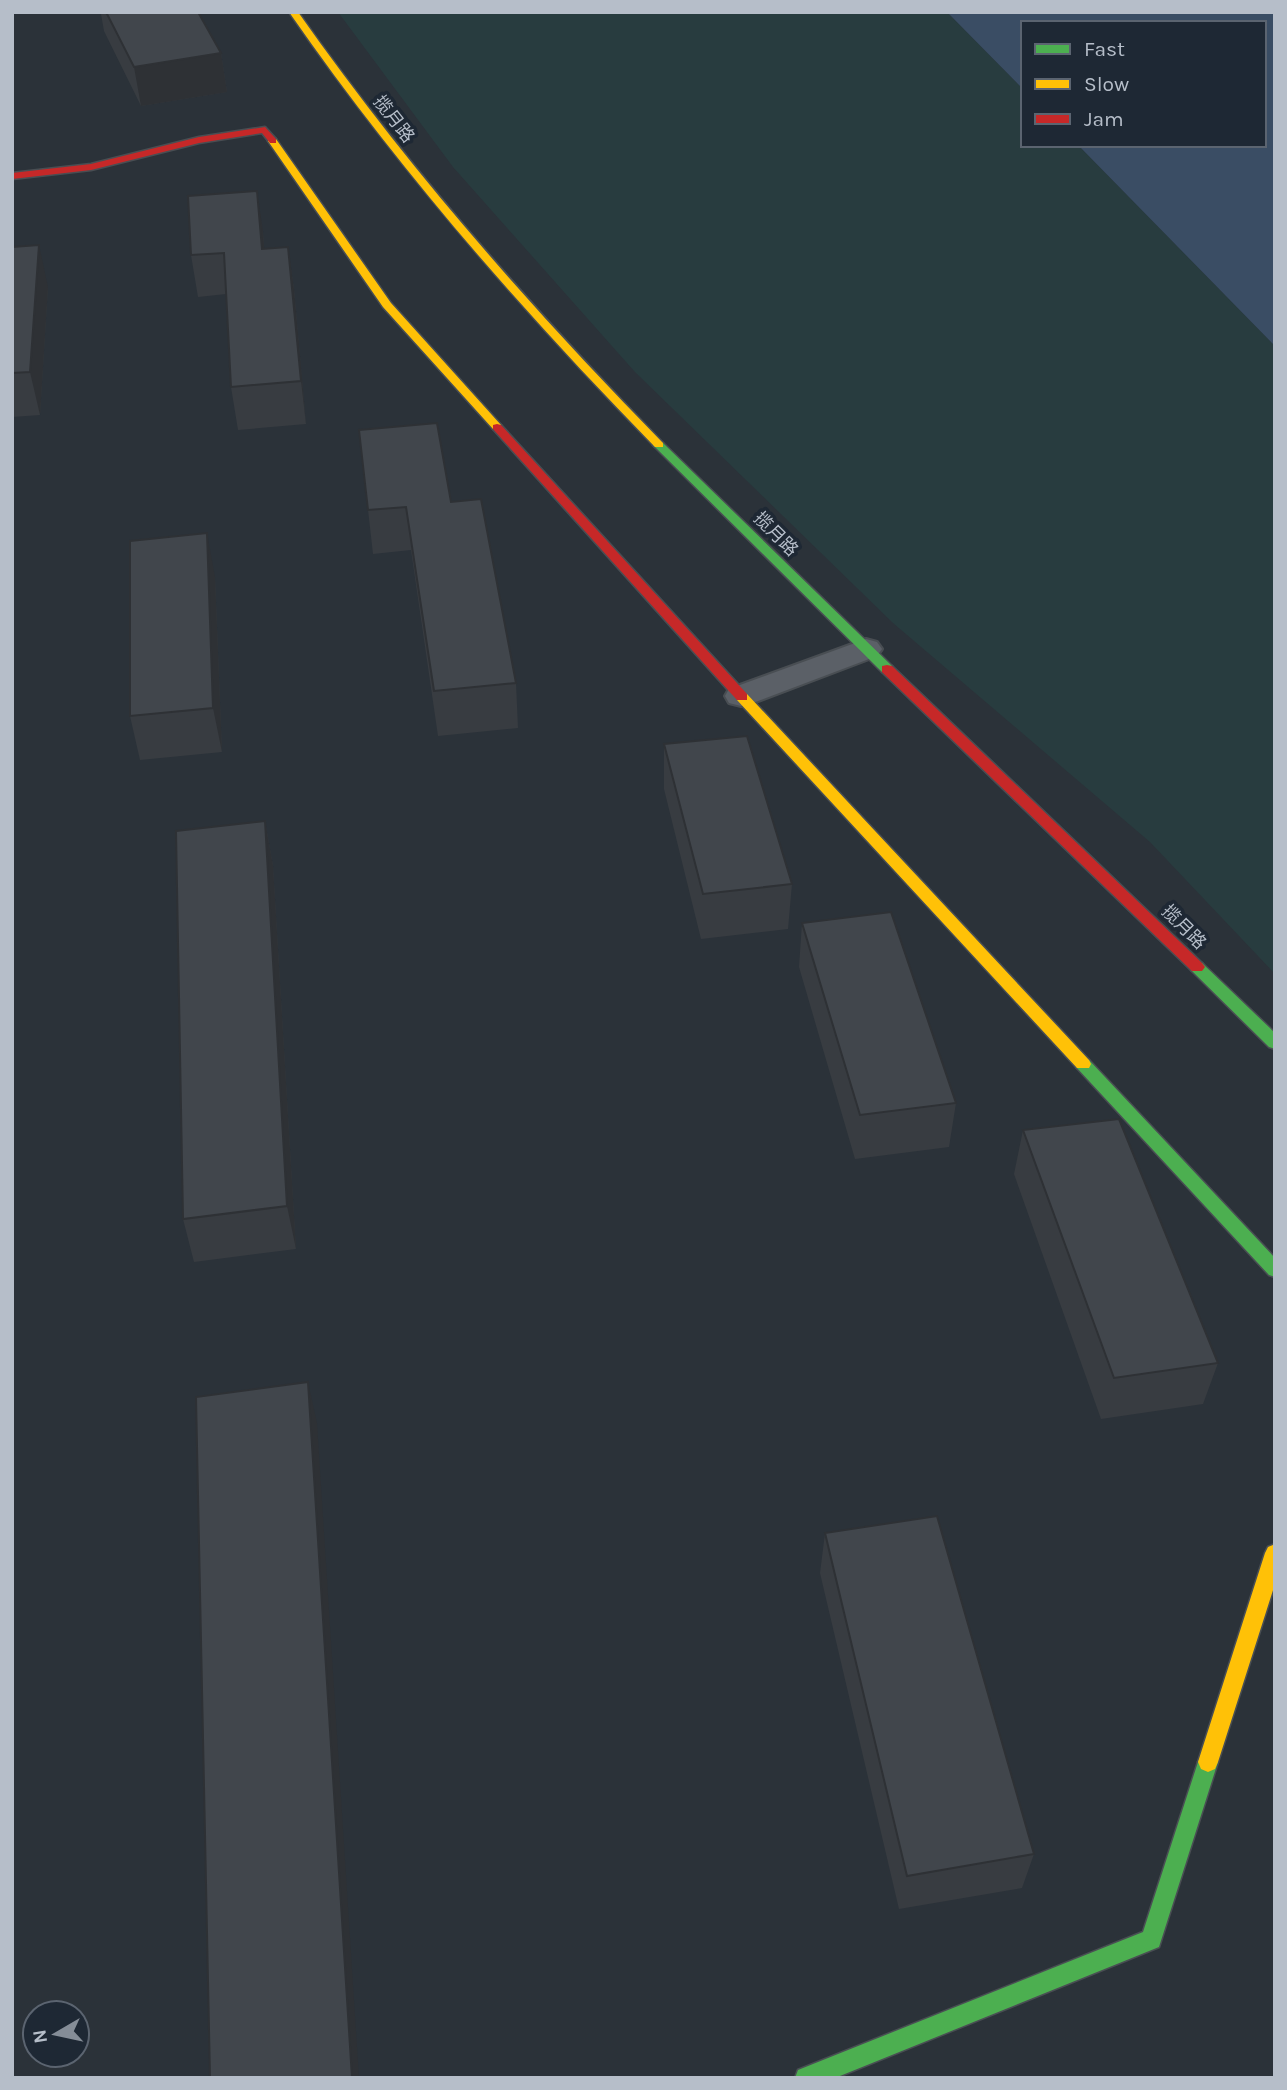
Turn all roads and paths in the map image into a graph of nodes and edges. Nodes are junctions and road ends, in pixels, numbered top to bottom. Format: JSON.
{"nodes":[{"id":1,"x":293,"y":12,"type":"edge"},
{"id":2,"x":12,"y":177,"type":"edge"},
{"id":3,"x":866,"y":649,"type":"junction"},
{"id":4,"x":741,"y":696,"type":"junction"},
{"id":5,"x":1275,"y":1043,"type":"edge"},
{"id":6,"x":1275,"y":1270,"type":"edge"},
{"id":7,"x":1275,"y":1553,"type":"edge"},
{"id":8,"x":806,"y":2078,"type":"edge"}],
"edges":[{"from":1,"to":3,"type":"street","name":"揽月路"},
{"from":2,"to":4,"type":"street"},
{"from":3,"to":4,"type":"street"},
{"from":3,"to":5,"type":"street","name":"揽月路"},
{"from":4,"to":6,"type":"street"},
{"from":7,"to":8,"type":"street"}]}
